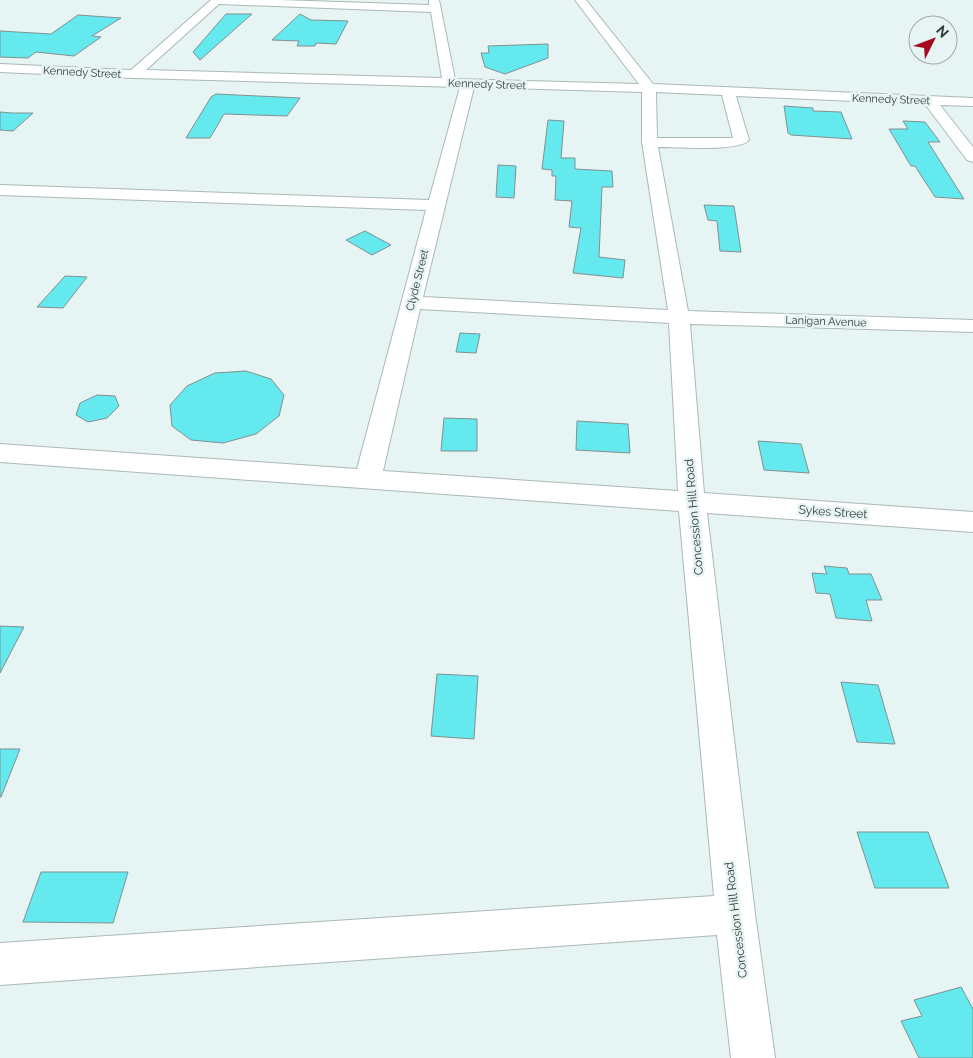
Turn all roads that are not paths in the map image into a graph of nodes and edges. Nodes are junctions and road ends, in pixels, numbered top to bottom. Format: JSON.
{"nodes":[{"id":1,"x":580,"y":0,"type":"edge"},
{"id":2,"x":217,"y":1,"type":"edge"},
{"id":3,"x":436,"y":4,"type":"edge"},
{"id":4,"x":0,"y":68,"type":"edge"},
{"id":5,"x":134,"y":74,"type":"junction"},
{"id":6,"x":459,"y":83,"type":"junction"},
{"id":7,"x":649,"y":88,"type":"junction"},
{"id":8,"x":728,"y":91,"type":"junction"},
{"id":9,"x":929,"y":100,"type":"junction"},
{"id":10,"x":973,"y":102,"type":"edge"},
{"id":11,"x":650,"y":142,"type":"junction"},
{"id":12,"x":973,"y":157,"type":"edge"},
{"id":13,"x":0,"y":190,"type":"edge"},
{"id":14,"x":436,"y":206,"type":"junction"},
{"id":15,"x":411,"y":302,"type":"junction"},
{"id":16,"x":679,"y":317,"type":"junction"},
{"id":17,"x":973,"y":326,"type":"edge"},
{"id":18,"x":0,"y":453,"type":"edge"},
{"id":19,"x":368,"y":478,"type":"junction"},
{"id":20,"x":692,"y":503,"type":"junction"},
{"id":21,"x":973,"y":522,"type":"edge"},
{"id":22,"x":735,"y":914,"type":"junction"},
{"id":23,"x":0,"y":964,"type":"edge"},
{"id":24,"x":753,"y":1058,"type":"edge"}],
"edges":[{"from":1,"to":7,"type":"street"},
{"from":2,"to":3,"type":"street"},
{"from":2,"to":5,"type":"street"},
{"from":3,"to":6,"type":"street","name":"Clyde Street"},
{"from":4,"to":5,"type":"street","name":"Kennedy Street"},
{"from":5,"to":6,"type":"street","name":"Kennedy Street"},
{"from":6,"to":7,"type":"street","name":"Kennedy Street"},
{"from":6,"to":14,"type":"street","name":"Clyde Street"},
{"from":7,"to":8,"type":"street","name":"Kennedy Street"},
{"from":7,"to":11,"type":"street","name":"Concession Hill Road"},
{"from":8,"to":9,"type":"street","name":"Kennedy Street"},
{"from":8,"to":11,"type":"street"},
{"from":9,"to":10,"type":"street","name":"Kennedy Street"},
{"from":9,"to":12,"type":"street"},
{"from":11,"to":16,"type":"street","name":"Concession Hill Road"},
{"from":13,"to":14,"type":"street"},
{"from":14,"to":15,"type":"street","name":"Clyde Street"},
{"from":15,"to":16,"type":"street","name":"Lanigan Avenue"},
{"from":15,"to":19,"type":"street","name":"Clyde Street"},
{"from":16,"to":17,"type":"street","name":"Lanigan Avenue"},
{"from":16,"to":20,"type":"street","name":"Concession Hill Road"},
{"from":18,"to":19,"type":"street","name":"Sykes Street"},
{"from":19,"to":20,"type":"street","name":"Sykes Street"},
{"from":20,"to":21,"type":"street","name":"Sykes Street"},
{"from":20,"to":22,"type":"street","name":"Concession Hill Road"},
{"from":22,"to":23,"type":"street"},
{"from":22,"to":24,"type":"street","name":"Concession Hill Road"}]}
